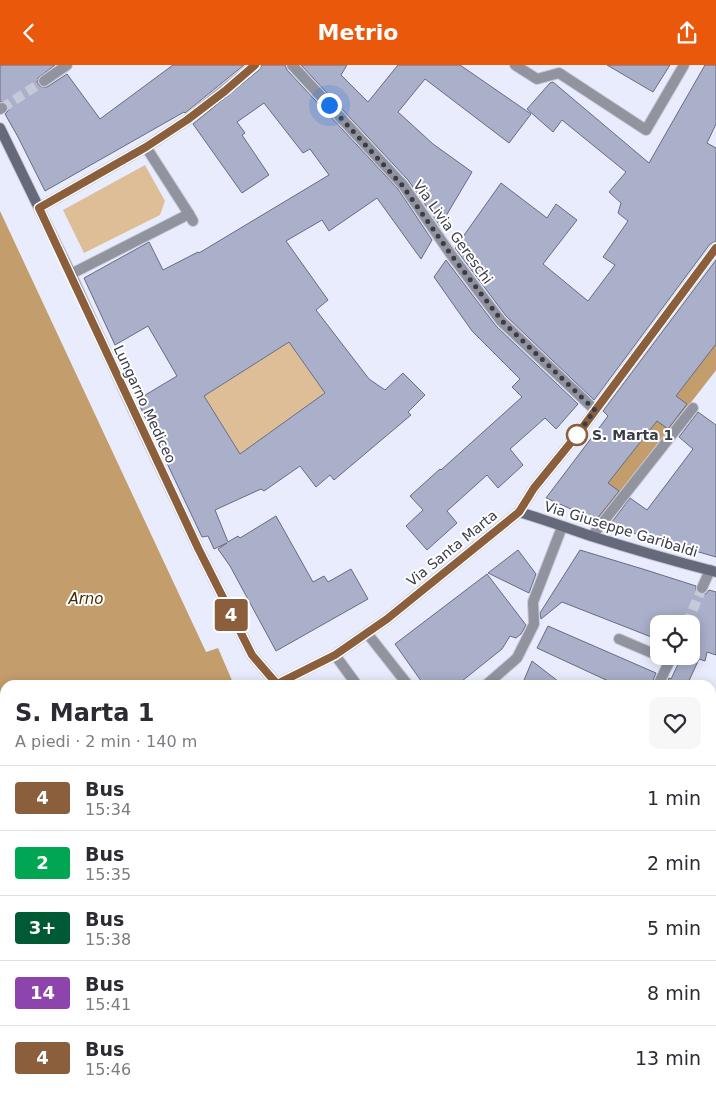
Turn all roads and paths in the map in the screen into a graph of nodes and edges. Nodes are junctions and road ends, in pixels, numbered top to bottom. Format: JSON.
{"nodes":[{"id":1,"x":67,"y":65,"type":"edge"},
{"id":2,"x":255,"y":65,"type":"edge"},
{"id":3,"x":292,"y":65,"type":"edge"},
{"id":4,"x":516,"y":65,"type":"edge"},
{"id":5,"x":684,"y":65,"type":"edge"},
{"id":6,"x":44,"y":81,"type":"tunnel mouth"},
{"id":7,"x":0,"y":128,"type":"edge"},
{"id":8,"x":146,"y":147,"type":"junction"},
{"id":9,"x":39,"y":208,"type":"junction"},
{"id":10,"x":716,"y":249,"type":"edge"},
{"id":11,"x":70,"y":273,"type":"junction"},
{"id":12,"x":693,"y":408,"type":"dead end"},
{"id":13,"x":595,"y":410,"type":"junction"},
{"id":14,"x":519,"y":512,"type":"junction"},
{"id":15,"x":562,"y":527,"type":"junction"},
{"id":16,"x":592,"y":536,"type":"junction"},
{"id":17,"x":713,"y":571,"type":"edge"},
{"id":18,"x":702,"y":588,"type":"tunnel mouth"},
{"id":19,"x":366,"y":633,"type":"junction"},
{"id":20,"x":619,"y":639,"type":"dead end"},
{"id":21,"x":650,"y":652,"type":"edge"},
{"id":22,"x":335,"y":655,"type":"junction"},
{"id":23,"x":668,"y":665,"type":"edge"},
{"id":24,"x":273,"y":680,"type":"edge"},
{"id":25,"x":287,"y":680,"type":"edge"},
{"id":26,"x":353,"y":680,"type":"edge"},
{"id":27,"x":404,"y":680,"type":"edge"},
{"id":28,"x":492,"y":680,"type":"edge"},
{"id":29,"x":660,"y":680,"type":"edge"}],
"edges":[{"from":1,"to":6,"type":"street"},
{"from":2,"to":8,"type":"street"},
{"from":3,"to":13,"type":"street","name":"Via Livia Gereschi"},
{"from":4,"to":5,"type":"street"},
{"from":7,"to":9,"type":"street","name":"Lungarno Mediceo"},
{"from":8,"to":9,"type":"street"},
{"from":8,"to":11,"type":"street"},
{"from":9,"to":11,"type":"street","name":"Lungarno Mediceo"},
{"from":10,"to":13,"type":"street","name":"Via Santa Marta"},
{"from":11,"to":24,"type":"street","name":"Lungarno Mediceo"},
{"from":12,"to":16,"type":"street"},
{"from":13,"to":14,"type":"street","name":"Via Santa Marta"},
{"from":14,"to":15,"type":"street","name":"Via Giuseppe Garibaldi"},
{"from":14,"to":19,"type":"street","name":"Via Santa Marta"},
{"from":15,"to":16,"type":"street","name":"Via Giuseppe Garibaldi"},
{"from":15,"to":28,"type":"street"},
{"from":16,"to":17,"type":"street","name":"Via Giuseppe Garibaldi"},
{"from":17,"to":18,"type":"street"},
{"from":19,"to":22,"type":"street","name":"Via Santa Marta"},
{"from":19,"to":27,"type":"street"},
{"from":20,"to":21,"type":"street"},
{"from":22,"to":25,"type":"street","name":"Via Santa Marta"},
{"from":22,"to":26,"type":"street"},
{"from":23,"to":29,"type":"street"}]}
